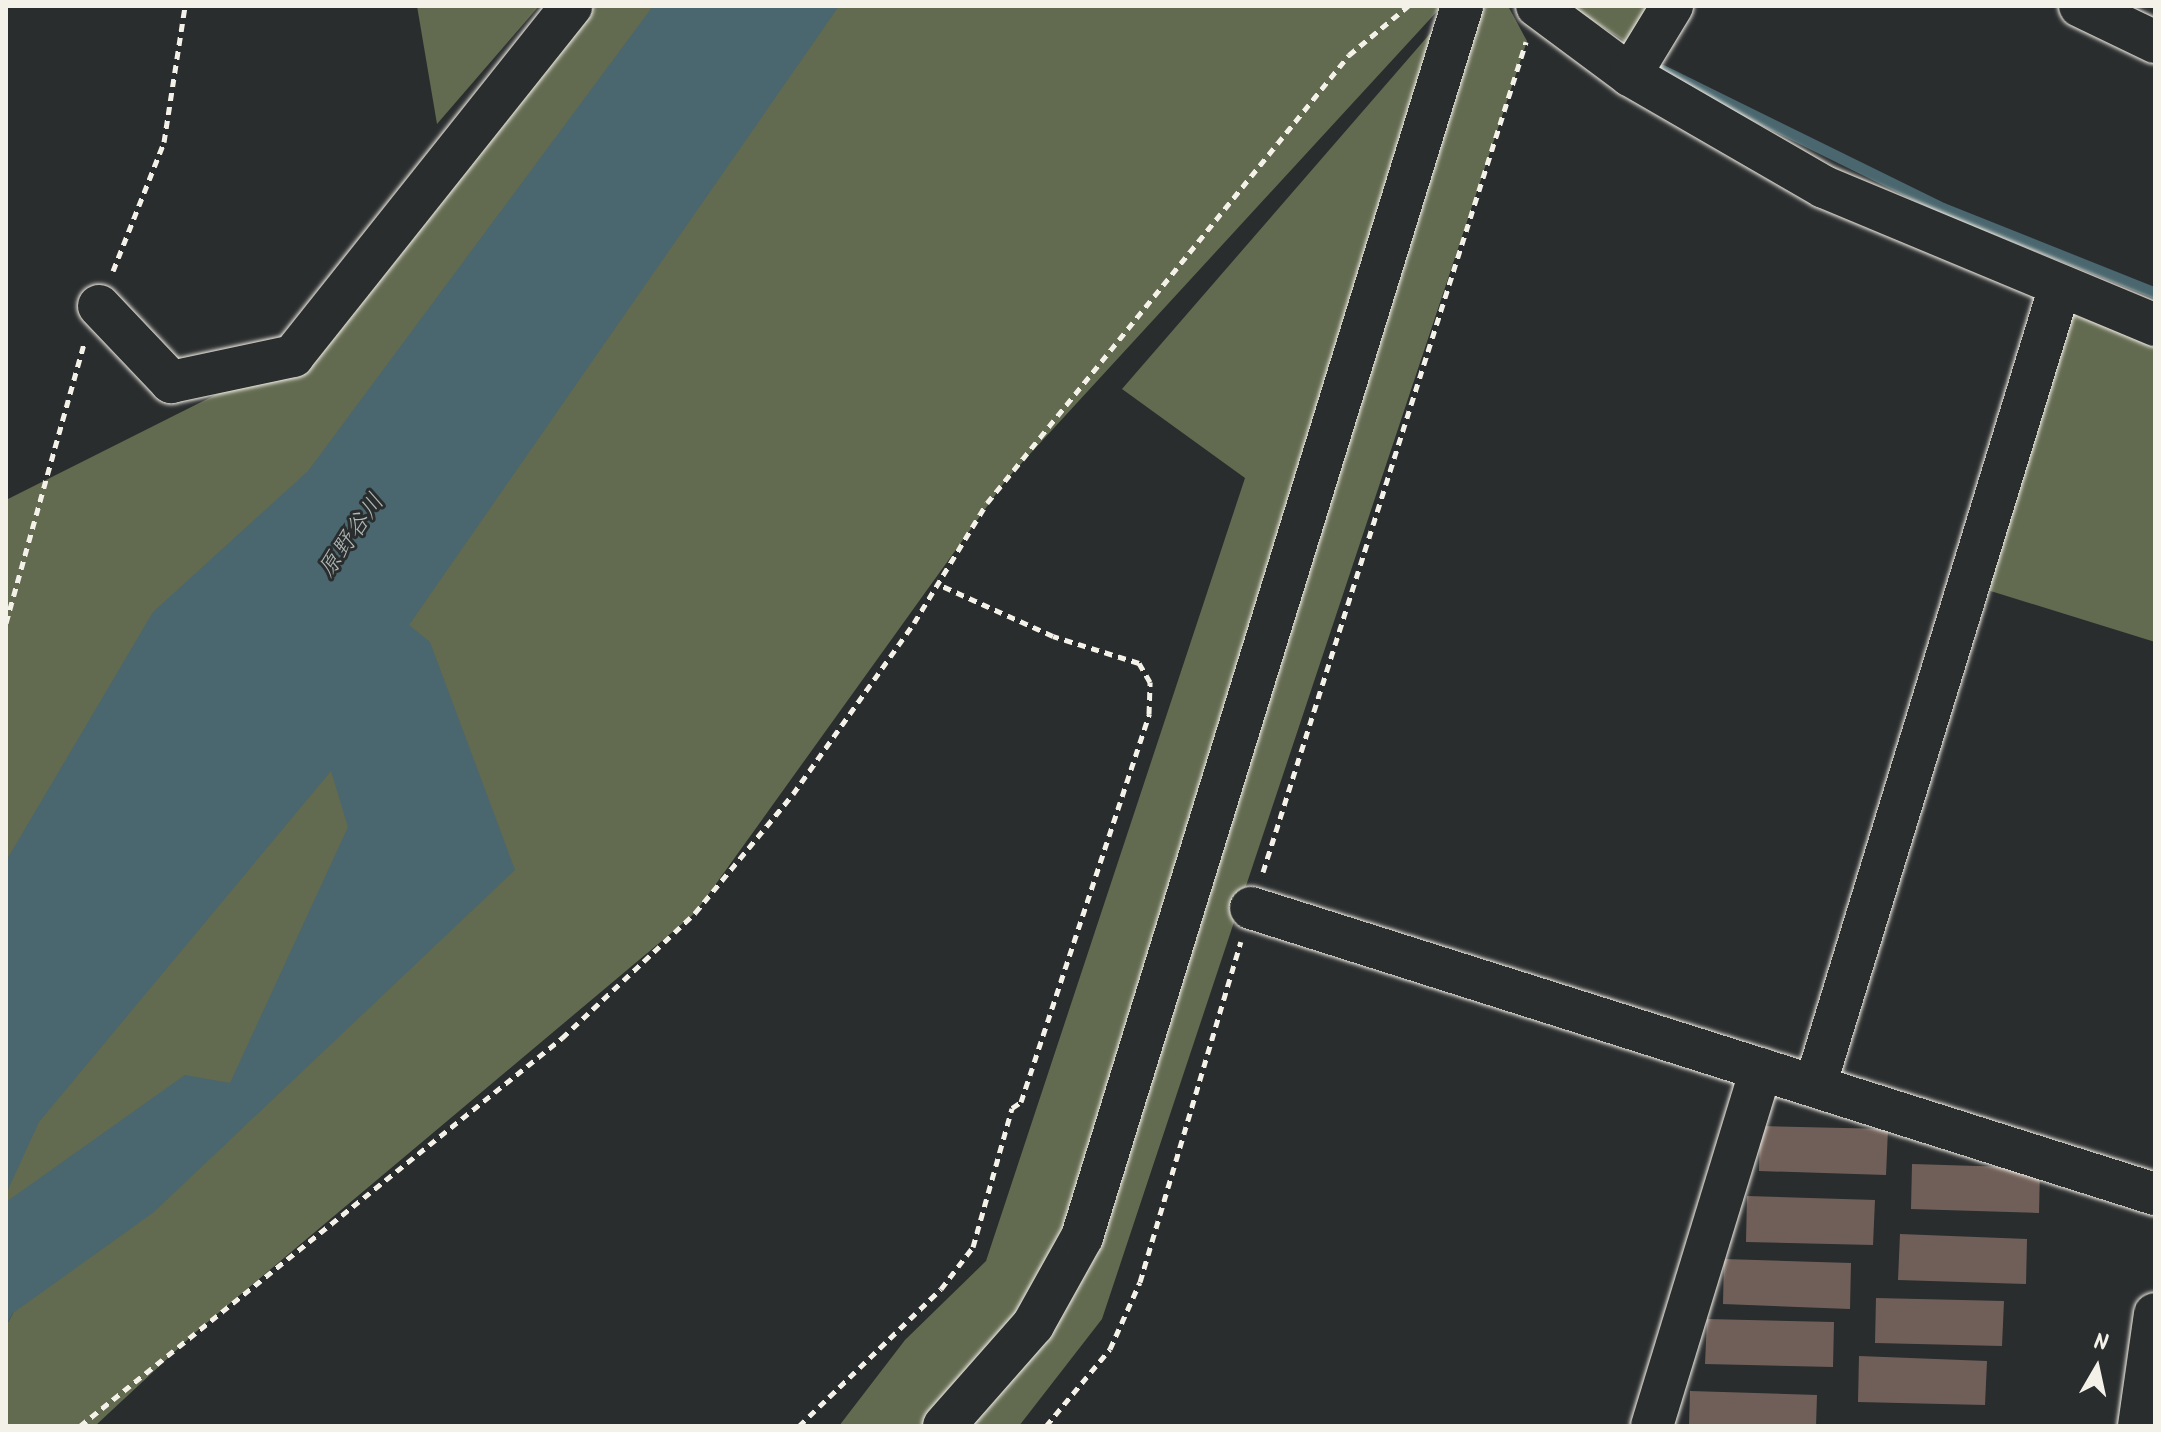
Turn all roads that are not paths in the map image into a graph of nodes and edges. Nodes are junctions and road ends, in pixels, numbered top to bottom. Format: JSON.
{"nodes":[{"id":1,"x":571,"y":6,"type":"edge"},
{"id":2,"x":1462,"y":6,"type":"edge"},
{"id":3,"x":1672,"y":6,"type":"edge"},
{"id":4,"x":2080,"y":6,"type":"edge"},
{"id":5,"x":1533,"y":18,"type":"edge"},
{"id":6,"x":2155,"y":42,"type":"edge"},
{"id":7,"x":1630,"y":75,"type":"junction"},
{"id":8,"x":2060,"y":286,"type":"junction"},
{"id":9,"x":99,"y":306,"type":"dead end"},
{"id":10,"x":2155,"y":325,"type":"edge"},
{"id":11,"x":1251,"y":908,"type":"road end"},
{"id":12,"x":1761,"y":1069,"type":"junction"},
{"id":13,"x":1815,"y":1086,"type":"junction"},
{"id":14,"x":2155,"y":1194,"type":"edge"},
{"id":15,"x":2155,"y":1314,"type":"edge"},
{"id":16,"x":944,"y":1426,"type":"edge"},
{"id":17,"x":1652,"y":1426,"type":"edge"},
{"id":18,"x":2139,"y":1426,"type":"edge"}],
"edges":[{"from":1,"to":9,"type":"street"},
{"from":2,"to":16,"type":"street"},
{"from":3,"to":7,"type":"street"},
{"from":4,"to":6,"type":"street"},
{"from":5,"to":7,"type":"street"},
{"from":7,"to":8,"type":"street"},
{"from":8,"to":10,"type":"street"},
{"from":8,"to":13,"type":"street"},
{"from":11,"to":12,"type":"street"},
{"from":12,"to":13,"type":"street"},
{"from":12,"to":17,"type":"street"},
{"from":13,"to":14,"type":"street"},
{"from":15,"to":18,"type":"street"}]}
